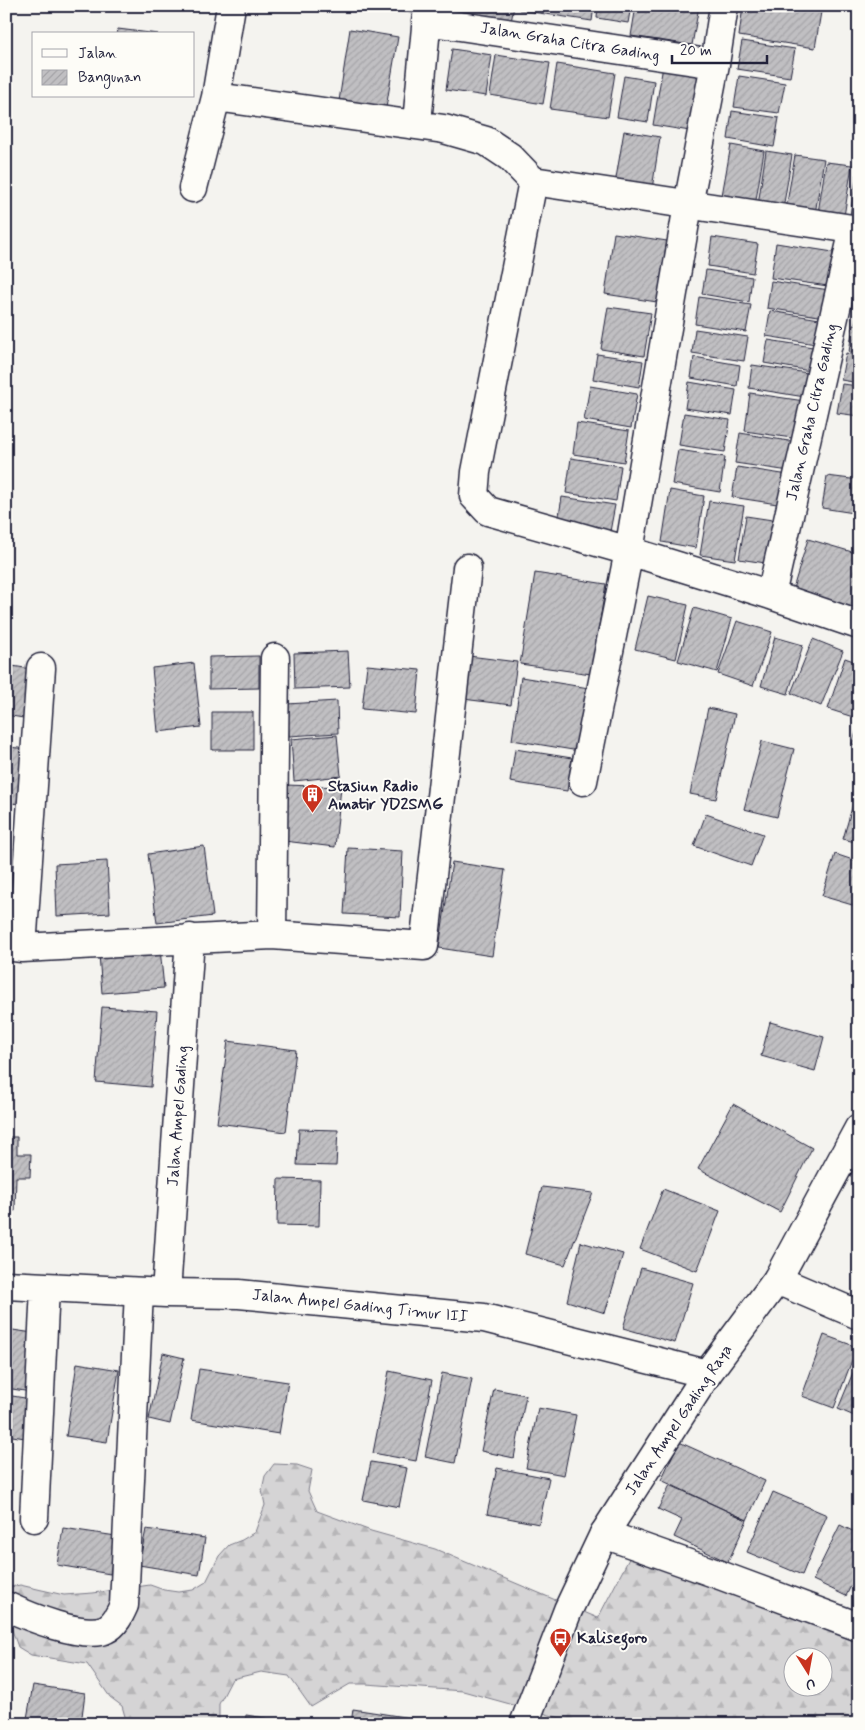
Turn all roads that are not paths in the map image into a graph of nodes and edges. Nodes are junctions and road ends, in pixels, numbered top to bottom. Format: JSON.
{"nodes":[{"id":1,"x":230,"y":6,"type":"edge"},
{"id":2,"x":724,"y":6,"type":"edge"},
{"id":3,"x":427,"y":13,"type":"edge"},
{"id":4,"x":715,"y":64,"type":"junction"},
{"id":5,"x":216,"y":97,"type":"junction"},
{"id":6,"x":418,"y":112,"type":"dead end"},
{"id":7,"x":533,"y":181,"type":"junction"},
{"id":8,"x":193,"y":188,"type":"dead end"},
{"id":9,"x":688,"y":205,"type":"junction"},
{"id":10,"x":856,"y":230,"type":"edge"},
{"id":11,"x":629,"y":551,"type":"junction"},
{"id":12,"x":467,"y":568,"type":"dead end"},
{"id":13,"x":770,"y":595,"type":"junction"},
{"id":14,"x":859,"y":625,"type":"edge"},
{"id":15,"x":275,"y":658,"type":"dead end"},
{"id":16,"x":41,"y":668,"type":"dead end"},
{"id":17,"x":583,"y":781,"type":"dead end"},
{"id":18,"x":272,"y":935,"type":"junction"},
{"id":19,"x":190,"y":938,"type":"junction"},
{"id":20,"x":14,"y":947,"type":"edge"},
{"id":21,"x":859,"y":1128,"type":"edge"},
{"id":22,"x":777,"y":1280,"type":"junction"},
{"id":23,"x":6,"y":1285,"type":"edge"},
{"id":24,"x":45,"y":1287,"type":"junction"},
{"id":25,"x":139,"y":1292,"type":"junction"},
{"id":26,"x":166,"y":1293,"type":"junction"},
{"id":27,"x":859,"y":1314,"type":"edge"},
{"id":28,"x":707,"y":1374,"type":"junction"},
{"id":29,"x":34,"y":1518,"type":"dead end"},
{"id":30,"x":604,"y":1534,"type":"junction"},
{"id":31,"x":6,"y":1606,"type":"edge"},
{"id":32,"x":859,"y":1627,"type":"edge"},
{"id":33,"x":524,"y":1724,"type":"edge"}],
"edges":[{"from":1,"to":5,"type":"street"},
{"from":2,"to":4,"type":"street"},
{"from":3,"to":4,"type":"street","name":"Jalan Graha Citra Gading"},
{"from":3,"to":6,"type":"street","name":"Jalan Graha Citra Gading"},
{"from":4,"to":9,"type":"street"},
{"from":5,"to":7,"type":"street"},
{"from":5,"to":8,"type":"street"},
{"from":7,"to":9,"type":"street","name":"Jalan Graha Citra Gading"},
{"from":7,"to":11,"type":"street"},
{"from":9,"to":10,"type":"street","name":"Jalan Graha Citra Gading"},
{"from":9,"to":11,"type":"street"},
{"from":10,"to":13,"type":"street","name":"Jalan Graha Citra Gading"},
{"from":11,"to":13,"type":"street"},
{"from":11,"to":17,"type":"street"},
{"from":12,"to":18,"type":"street"},
{"from":13,"to":14,"type":"street"},
{"from":15,"to":18,"type":"street"},
{"from":16,"to":20,"type":"street"},
{"from":18,"to":19,"type":"street"},
{"from":19,"to":20,"type":"street"},
{"from":19,"to":26,"type":"street","name":"Jalan Ampel Gading"},
{"from":21,"to":22,"type":"street","name":"Jalan Ampel Gading Raya"},
{"from":22,"to":27,"type":"street"},
{"from":22,"to":28,"type":"street","name":"Jalan Ampel Gading Raya"},
{"from":23,"to":24,"type":"street","name":"Jalan Ampel Gading Timur III"},
{"from":24,"to":25,"type":"street","name":"Jalan Ampel Gading Timur III"},
{"from":24,"to":29,"type":"street"},
{"from":25,"to":26,"type":"street","name":"Jalan Ampel Gading Timur III"},
{"from":25,"to":31,"type":"street"},
{"from":26,"to":28,"type":"street","name":"Jalan Ampel Gading Timur III"},
{"from":28,"to":30,"type":"street","name":"Jalan Ampel Gading Raya"},
{"from":30,"to":32,"type":"street"},
{"from":30,"to":33,"type":"street","name":"Jalan Ampel Gading Raya"}]}
